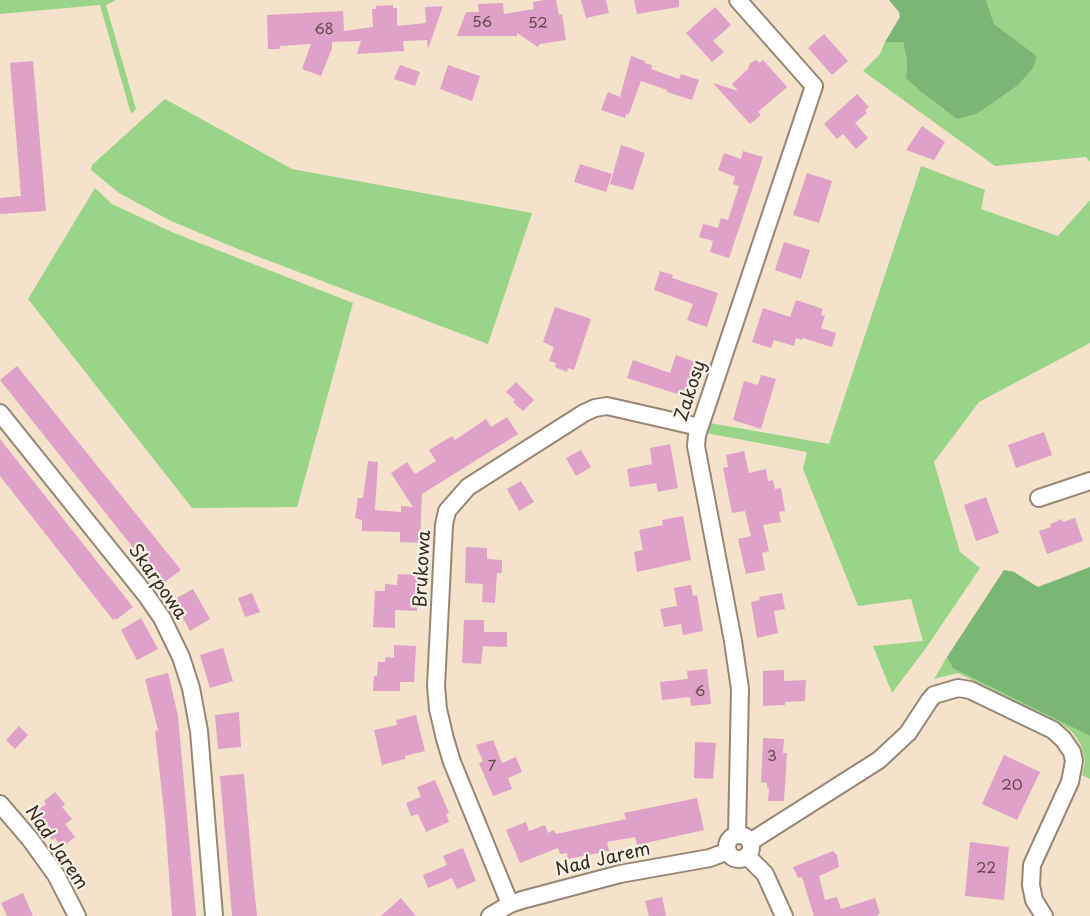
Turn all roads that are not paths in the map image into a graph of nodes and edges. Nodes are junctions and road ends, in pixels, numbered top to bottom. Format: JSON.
{"nodes":[{"id":1,"x":738,"y":0,"type":"edge"},
{"id":2,"x":0,"y":413,"type":"edge"},
{"id":3,"x":699,"y":427,"type":"junction"},
{"id":4,"x":1090,"y":481,"type":"edge"},
{"id":5,"x":1039,"y":498,"type":"dead end"},
{"id":6,"x":0,"y":804,"type":"edge"},
{"id":7,"x":745,"y":844,"type":"junction"},
{"id":8,"x":510,"y":904,"type":"junction"},
{"id":9,"x":77,"y":916,"type":"edge"},
{"id":10,"x":214,"y":916,"type":"edge"},
{"id":11,"x":490,"y":916,"type":"edge"},
{"id":12,"x":784,"y":916,"type":"edge"},
{"id":13,"x":1044,"y":916,"type":"edge"}],
"edges":[{"from":1,"to":3,"type":"street","name":"Zakosy"},
{"from":2,"to":10,"type":"street","name":"Skarpowa"},
{"from":3,"to":7,"type":"street","name":"Zakosy"},
{"from":3,"to":8,"type":"street","name":"Brukowa"},
{"from":4,"to":5,"type":"street"},
{"from":6,"to":9,"type":"street","name":"Nad Jarem"},
{"from":7,"to":8,"type":"street","name":"Nad Jarem"},
{"from":7,"to":12,"type":"street"},
{"from":7,"to":13,"type":"street"},
{"from":8,"to":11,"type":"street","name":"Nad Jarem"}]}
